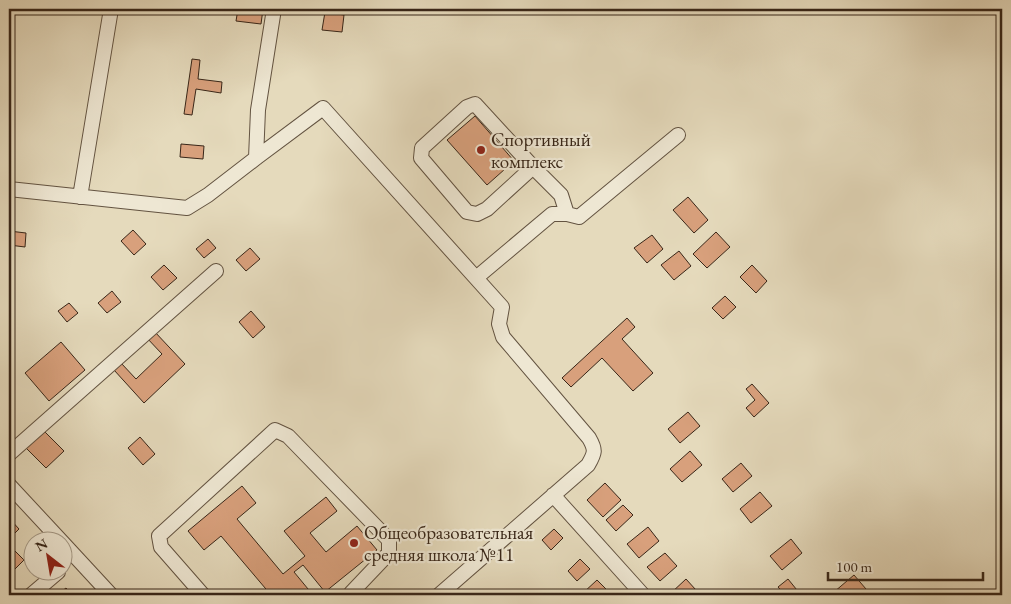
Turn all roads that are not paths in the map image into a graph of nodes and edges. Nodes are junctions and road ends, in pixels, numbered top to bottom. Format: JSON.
{"nodes":[{"id":1,"x":111,"y":9,"type":"edge"},
{"id":2,"x":274,"y":9,"type":"edge"},
{"id":3,"x":678,"y":135,"type":"dead end"},
{"id":4,"x":256,"y":158,"type":"junction"},
{"id":5,"x":533,"y":167,"type":"junction"},
{"id":6,"x":9,"y":189,"type":"edge"},
{"id":7,"x":80,"y":196,"type":"junction"},
{"id":8,"x":567,"y":214,"type":"junction"},
{"id":9,"x":216,"y":272,"type":"dead end"},
{"id":10,"x":476,"y":278,"type":"junction"},
{"id":11,"x":9,"y":454,"type":"edge"},
{"id":12,"x":9,"y":485,"type":"edge"},
{"id":13,"x":553,"y":496,"type":"junction"},
{"id":14,"x":53,"y":532,"type":"edge"},
{"id":15,"x":72,"y":553,"type":"edge"},
{"id":16,"x":75,"y":556,"type":"junction"},
{"id":17,"x":72,"y":559,"type":"edge"},
{"id":18,"x":46,"y":582,"type":"edge"},
{"id":19,"x":31,"y":595,"type":"edge"},
{"id":20,"x":110,"y":595,"type":"edge"},
{"id":21,"x":203,"y":595,"type":"edge"},
{"id":22,"x":352,"y":595,"type":"edge"},
{"id":23,"x":439,"y":595,"type":"edge"},
{"id":24,"x":643,"y":595,"type":"edge"}],
"edges":[{"from":1,"to":7,"type":"street"},
{"from":2,"to":4,"type":"street"},
{"from":3,"to":8,"type":"street"},
{"from":4,"to":7,"type":"street"},
{"from":4,"to":10,"type":"street"},
{"from":5,"to":5,"type":"street"},
{"from":5,"to":8,"type":"street"},
{"from":6,"to":7,"type":"street"},
{"from":8,"to":10,"type":"street"},
{"from":9,"to":11,"type":"street"},
{"from":10,"to":13,"type":"street"},
{"from":12,"to":14,"type":"street"},
{"from":13,"to":23,"type":"street"},
{"from":13,"to":24,"type":"street"},
{"from":15,"to":16,"type":"street"},
{"from":16,"to":17,"type":"street"},
{"from":16,"to":20,"type":"street"},
{"from":18,"to":19,"type":"street"},
{"from":21,"to":22,"type":"street"}]}
